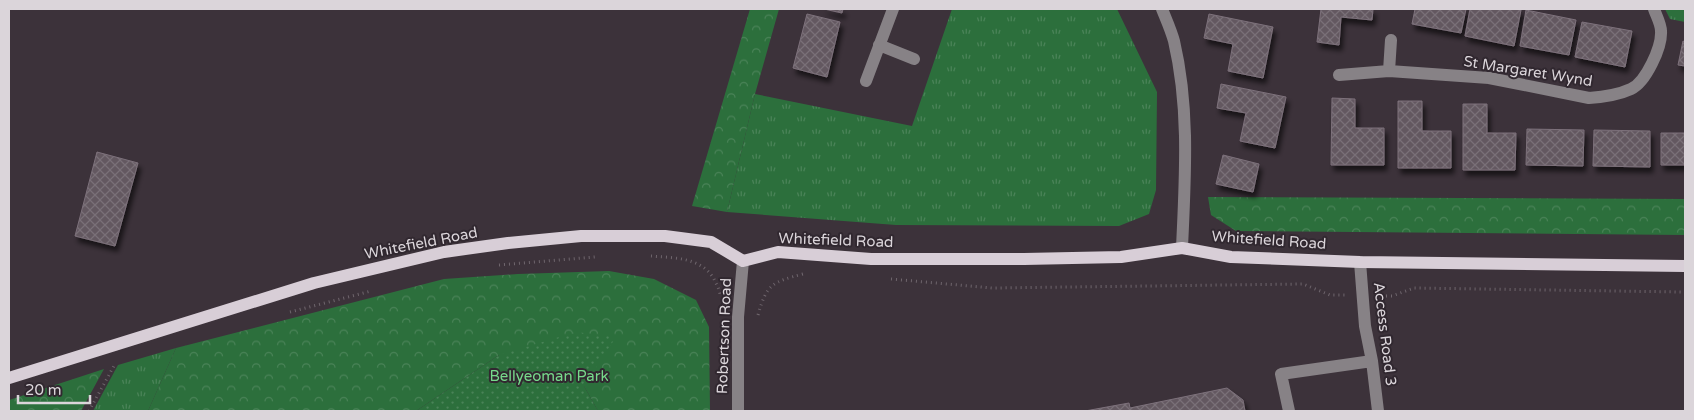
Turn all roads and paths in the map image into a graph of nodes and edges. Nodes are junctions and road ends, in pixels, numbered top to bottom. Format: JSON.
{"nodes":[{"id":1,"x":892,"y":9,"type":"edge"},
{"id":2,"x":1162,"y":9,"type":"edge"},
{"id":3,"x":1654,"y":9,"type":"edge"},
{"id":4,"x":1391,"y":40,"type":"dead end"},
{"id":5,"x":879,"y":44,"type":"junction"},
{"id":6,"x":914,"y":59,"type":"dead end"},
{"id":7,"x":1389,"y":71,"type":"junction"},
{"id":8,"x":1339,"y":75,"type":"dead end"},
{"id":9,"x":866,"y":81,"type":"dead end"},
{"id":10,"x":1182,"y":248,"type":"junction"},
{"id":11,"x":646,"y":256,"type":"dead end"},
{"id":12,"x":598,"y":257,"type":"dead end"},
{"id":13,"x":743,"y":261,"type":"junction"},
{"id":14,"x":1360,"y":262,"type":"junction"},
{"id":15,"x":498,"y":265,"type":"dead end"},
{"id":16,"x":1685,"y":266,"type":"edge"},
{"id":17,"x":810,"y":273,"type":"dead end"},
{"id":18,"x":886,"y":279,"type":"dead end"},
{"id":19,"x":376,"y":289,"type":"dead end"},
{"id":20,"x":1685,"y":293,"type":"edge"},
{"id":21,"x":1362,"y":295,"type":"junction"},
{"id":22,"x":720,"y":299,"type":"dead end"},
{"id":23,"x":281,"y":314,"type":"dead end"},
{"id":24,"x":738,"y":317,"type":"junction"},
{"id":25,"x":118,"y":358,"type":"dead end"},
{"id":26,"x":1372,"y":361,"type":"junction"},
{"id":27,"x":9,"y":378,"type":"edge"},
{"id":28,"x":89,"y":411,"type":"edge"},
{"id":29,"x":738,"y":411,"type":"edge"},
{"id":30,"x":1289,"y":411,"type":"edge"},
{"id":31,"x":1378,"y":411,"type":"edge"}],
"edges":[{"from":1,"to":5,"type":"street"},
{"from":2,"to":10,"type":"street"},
{"from":3,"to":7,"type":"street","name":"St Margaret Wynd"},
{"from":4,"to":7,"type":"street"},
{"from":5,"to":6,"type":"street"},
{"from":5,"to":9,"type":"street"},
{"from":7,"to":8,"type":"street","name":"St Margaret Wynd"},
{"from":10,"to":13,"type":"main road","name":"Whitefield Road"},
{"from":10,"to":14,"type":"main road","name":"Whitefield Road"},
{"from":11,"to":22,"type":"path"},
{"from":12,"to":15,"type":"path"},
{"from":13,"to":24,"type":"street","name":"Robertson Road"},
{"from":13,"to":27,"type":"main road","name":"Whitefield Road"},
{"from":14,"to":16,"type":"main road","name":"Whitefield Road"},
{"from":14,"to":21,"type":"street","name":"Access Road 3"},
{"from":17,"to":24,"type":"path"},
{"from":18,"to":21,"type":"path"},
{"from":19,"to":23,"type":"path"},
{"from":20,"to":21,"type":"path"},
{"from":21,"to":26,"type":"street","name":"Access Road 3"},
{"from":24,"to":29,"type":"street","name":"Robertson Road"},
{"from":25,"to":28,"type":"path"},
{"from":26,"to":30,"type":"street"},
{"from":26,"to":31,"type":"street","name":"Access Road 3"}]}
